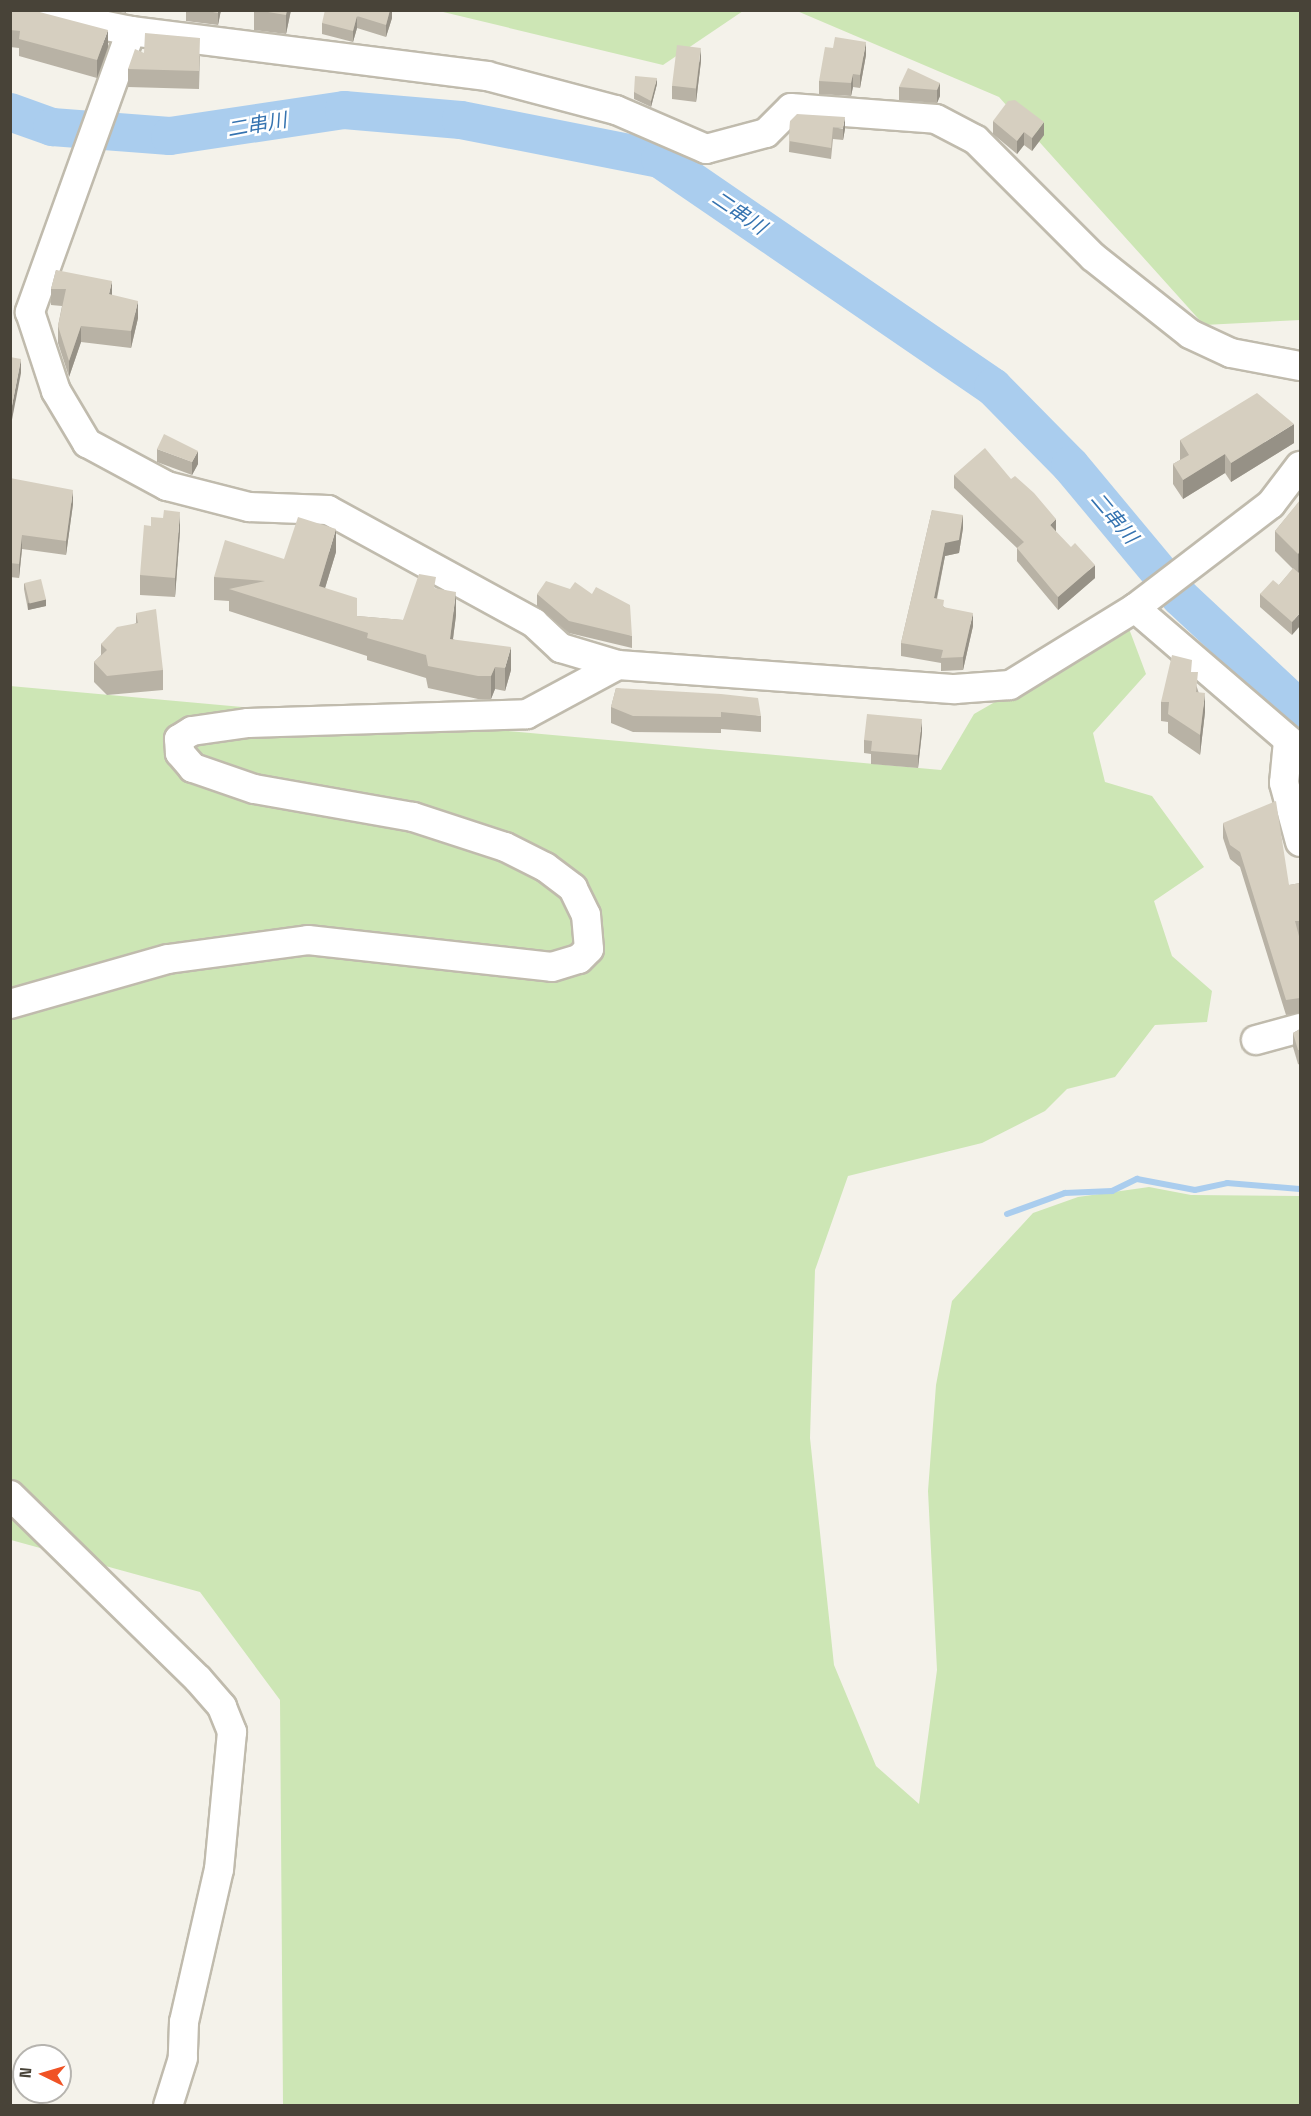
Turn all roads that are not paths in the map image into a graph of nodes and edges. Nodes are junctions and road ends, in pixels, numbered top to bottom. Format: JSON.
{"nodes":[{"id":1,"x":29,"y":10,"type":"edge"},
{"id":2,"x":131,"y":31,"type":"junction"},
{"id":3,"x":20,"y":306,"type":"edge"},
{"id":4,"x":1300,"y":366,"type":"edge"},
{"id":5,"x":1300,"y":466,"type":"edge"},
{"id":6,"x":1135,"y":608,"type":"junction"},
{"id":7,"x":618,"y":665,"type":"junction"},
{"id":8,"x":1294,"y":745,"type":"edge"},
{"id":9,"x":1300,"y":842,"type":"edge"},
{"id":10,"x":10,"y":1004,"type":"edge"},
{"id":11,"x":1300,"y":1028,"type":"edge"},
{"id":12,"x":1256,"y":1040,"type":"dead end"},
{"id":13,"x":10,"y":1495,"type":"edge"},
{"id":14,"x":168,"y":2106,"type":"edge"}],
"edges":[{"from":1,"to":2,"type":"street"},
{"from":2,"to":3,"type":"street"},
{"from":2,"to":4,"type":"street"},
{"from":3,"to":7,"type":"street"},
{"from":5,"to":6,"type":"street"},
{"from":6,"to":7,"type":"street"},
{"from":6,"to":8,"type":"street"},
{"from":7,"to":10,"type":"street"},
{"from":8,"to":9,"type":"street"},
{"from":11,"to":12,"type":"street"},
{"from":13,"to":14,"type":"street"}]}
